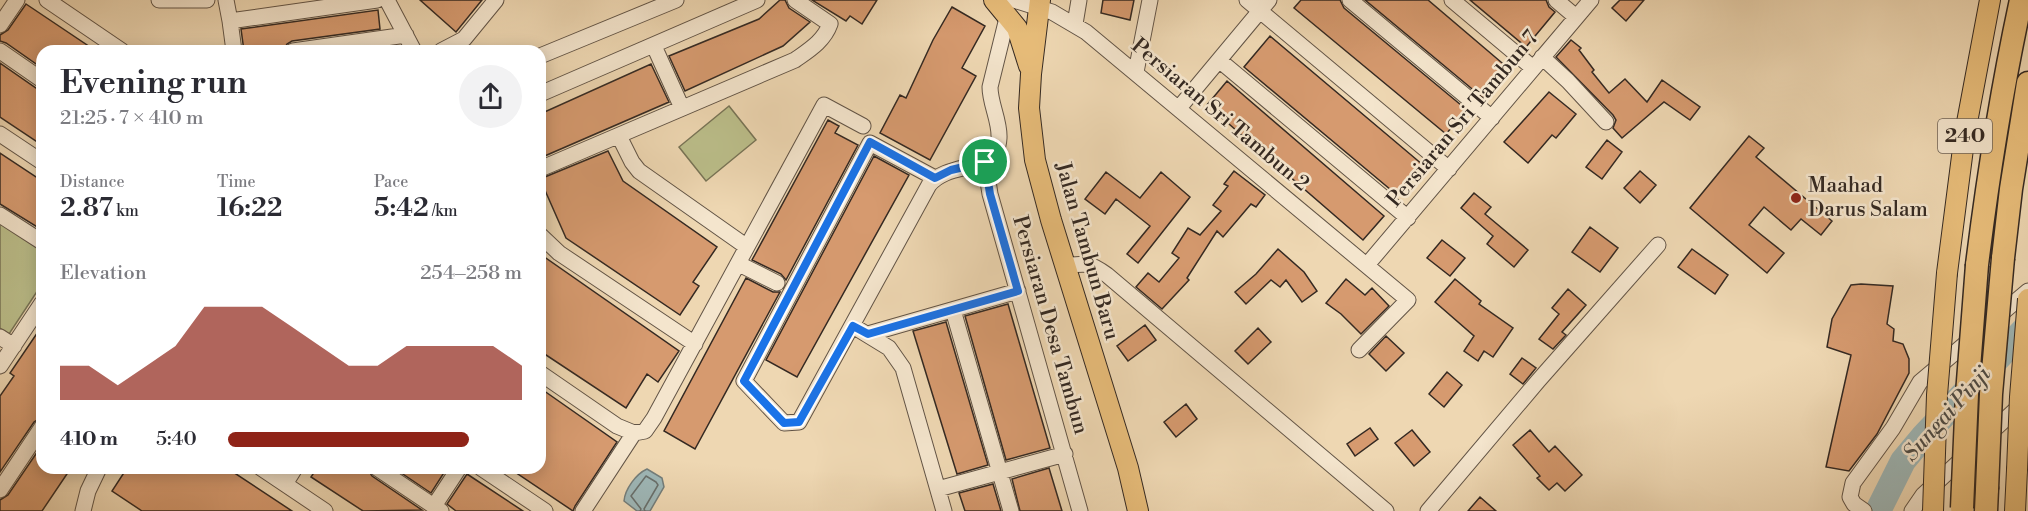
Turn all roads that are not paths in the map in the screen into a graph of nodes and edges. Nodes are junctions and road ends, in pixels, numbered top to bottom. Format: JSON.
{"nodes":[{"id":1,"x":16,"y":0,"type":"edge"},
{"id":2,"x":47,"y":0,"type":"edge"},
{"id":3,"x":159,"y":0,"type":"edge"},
{"id":4,"x":207,"y":0,"type":"edge"},
{"id":5,"x":225,"y":0,"type":"edge"},
{"id":6,"x":377,"y":0,"type":"edge"},
{"id":7,"x":387,"y":0,"type":"edge"},
{"id":8,"x":496,"y":0,"type":"edge"},
{"id":9,"x":676,"y":0,"type":"edge"},
{"id":10,"x":757,"y":0,"type":"edge"},
{"id":11,"x":795,"y":0,"type":"edge"},
{"id":12,"x":1079,"y":0,"type":"edge"},
{"id":13,"x":1150,"y":0,"type":"edge"},
{"id":14,"x":1247,"y":0,"type":"edge"},
{"id":15,"x":1350,"y":0,"type":"edge"},
{"id":16,"x":1452,"y":0,"type":"edge"},
{"id":17,"x":1556,"y":0,"type":"edge"},
{"id":18,"x":1591,"y":0,"type":"edge"},
{"id":19,"x":1990,"y":0,"type":"edge"},
{"id":20,"x":2021,"y":0,"type":"edge"},
{"id":21,"x":1040,"y":4,"type":"edge"},
{"id":22,"x":1005,"y":5,"type":"edge"},
{"id":23,"x":1264,"y":5,"type":"edge"},
{"id":24,"x":1576,"y":17,"type":"junction"},
{"id":25,"x":230,"y":21,"type":"junction"},
{"id":26,"x":1075,"y":24,"type":"junction"},
{"id":27,"x":0,"y":25,"type":"edge"},
{"id":28,"x":406,"y":35,"type":"junction"},
{"id":29,"x":113,"y":45,"type":"edge"},
{"id":30,"x":233,"y":45,"type":"edge"},
{"id":31,"x":335,"y":45,"type":"edge"},
{"id":32,"x":411,"y":45,"type":"edge"},
{"id":33,"x":452,"y":45,"type":"edge"},
{"id":34,"x":654,"y":46,"type":"junction"},
{"id":35,"x":0,"y":51,"type":"edge"},
{"id":36,"x":546,"y":54,"type":"edge"},
{"id":37,"x":1220,"y":60,"type":"junction"},
{"id":38,"x":1538,"y":62,"type":"junction"},
{"id":39,"x":1136,"y":72,"type":"junction"},
{"id":40,"x":1031,"y":74,"type":"junction"},
{"id":41,"x":36,"y":76,"type":"edge"},
{"id":42,"x":2028,"y":83,"type":"edge"},
{"id":43,"x":546,"y":91,"type":"edge"},
{"id":44,"x":682,"y":108,"type":"junction"},
{"id":45,"x":1179,"y":108,"type":"junction"},
{"id":46,"x":1492,"y":118,"type":"junction"},
{"id":47,"x":1606,"y":122,"type":"dead end"},
{"id":48,"x":863,"y":126,"type":"dead end"},
{"id":49,"x":0,"y":134,"type":"edge"},
{"id":50,"x":619,"y":136,"type":"junction"},
{"id":51,"x":36,"y":158,"type":"edge"},
{"id":52,"x":985,"y":162,"type":"junction"},
{"id":53,"x":546,"y":166,"type":"edge"},
{"id":54,"x":1449,"y":169,"type":"junction"},
{"id":55,"x":935,"y":178,"type":"junction"},
{"id":56,"x":0,"y":215,"type":"edge"},
{"id":57,"x":1408,"y":218,"type":"junction"},
{"id":58,"x":36,"y":239,"type":"edge"},
{"id":59,"x":546,"y":241,"type":"edge"},
{"id":60,"x":1658,"y":245,"type":"dead end"},
{"id":61,"x":747,"y":247,"type":"junction"},
{"id":62,"x":739,"y":264,"type":"junction"},
{"id":63,"x":1367,"y":265,"type":"junction"},
{"id":64,"x":1065,"y":267,"type":"junction"},
{"id":65,"x":777,"y":283,"type":"dead end"},
{"id":66,"x":1018,"y":291,"type":"junction"},
{"id":67,"x":2028,"y":291,"type":"edge"},
{"id":68,"x":2028,"y":298,"type":"edge"},
{"id":69,"x":953,"y":310,"type":"junction"},
{"id":70,"x":36,"y":312,"type":"edge"},
{"id":71,"x":853,"y":326,"type":"junction"},
{"id":72,"x":868,"y":334,"type":"junction"},
{"id":73,"x":0,"y":337,"type":"edge"},
{"id":74,"x":695,"y":344,"type":"junction"},
{"id":75,"x":14,"y":346,"type":"junction"},
{"id":76,"x":1359,"y":350,"type":"dead end"},
{"id":77,"x":0,"y":366,"type":"edge"},
{"id":78,"x":546,"y":377,"type":"edge"},
{"id":79,"x":2028,"y":398,"type":"edge"},
{"id":80,"x":634,"y":434,"type":"junction"},
{"id":81,"x":36,"y":436,"type":"edge"},
{"id":82,"x":1065,"y":454,"type":"junction"},
{"id":83,"x":1000,"y":472,"type":"junction"},
{"id":84,"x":96,"y":474,"type":"edge"},
{"id":85,"x":270,"y":474,"type":"edge"},
{"id":86,"x":292,"y":474,"type":"edge"},
{"id":87,"x":386,"y":474,"type":"edge"},
{"id":88,"x":456,"y":474,"type":"edge"},
{"id":89,"x":490,"y":474,"type":"edge"},
{"id":90,"x":285,"y":484,"type":"junction"},
{"id":91,"x":938,"y":489,"type":"junction"},
{"id":92,"x":0,"y":490,"type":"edge"},
{"id":93,"x":1987,"y":500,"type":"edge"},
{"id":94,"x":437,"y":508,"type":"edge"},
{"id":95,"x":1962,"y":509,"type":"edge"},
{"id":96,"x":1862,"y":510,"type":"edge"},
{"id":97,"x":83,"y":511,"type":"edge"},
{"id":98,"x":325,"y":511,"type":"edge"},
{"id":99,"x":545,"y":511,"type":"edge"},
{"id":100,"x":583,"y":511,"type":"edge"},
{"id":101,"x":944,"y":511,"type":"edge"},
{"id":102,"x":1011,"y":511,"type":"edge"},
{"id":103,"x":1080,"y":511,"type":"edge"},
{"id":104,"x":1138,"y":511,"type":"edge"},
{"id":105,"x":1386,"y":511,"type":"edge"},
{"id":106,"x":1428,"y":511,"type":"edge"},
{"id":107,"x":1912,"y":511,"type":"edge"},
{"id":108,"x":1933,"y":511,"type":"edge"},
{"id":109,"x":2015,"y":511,"type":"edge"}],
"edges":[{"from":1,"to":27,"type":"street"},
{"from":2,"to":29,"type":"street"},
{"from":3,"to":4,"type":"street"},
{"from":5,"to":25,"type":"street"},
{"from":6,"to":25,"type":"street"},
{"from":7,"to":28,"type":"street"},
{"from":8,"to":33,"type":"street"},
{"from":9,"to":36,"type":"street"},
{"from":10,"to":34,"type":"street"},
{"from":11,"to":44,"type":"street"},
{"from":12,"to":26,"type":"street"},
{"from":13,"to":39,"type":"street"},
{"from":14,"to":23,"type":"street"},
{"from":15,"to":46,"type":"street"},
{"from":16,"to":38,"type":"street"},
{"from":17,"to":24,"type":"street"},
{"from":18,"to":24,"type":"street","name":"Persiaran Sri Tambun 7"},
{"from":19,"to":108,"type":"main road","number":"240","bridge":true},
{"from":20,"to":95,"type":"highway","bridge":true},
{"from":21,"to":22,"type":"street","name":"Persiaran Sri Tambun 2"},
{"from":21,"to":26,"type":"street","name":"Persiaran Sri Tambun 2"},
{"from":21,"to":40,"type":"main road","name":"Jalan Tambun Baru"},
{"from":22,"to":40,"type":"main road"},
{"from":22,"to":52,"type":"street"},
{"from":23,"to":37,"type":"street"},
{"from":23,"to":54,"type":"street"},
{"from":24,"to":38,"type":"street","name":"Persiaran Sri Tambun 7"},
{"from":25,"to":30,"type":"street"},
{"from":26,"to":39,"type":"street","name":"Persiaran Sri Tambun 2"},
{"from":28,"to":31,"type":"street"},
{"from":28,"to":32,"type":"street"},
{"from":34,"to":43,"type":"street"},
{"from":34,"to":44,"type":"street"},
{"from":35,"to":41,"type":"street"},
{"from":37,"to":45,"type":"street"},
{"from":37,"to":57,"type":"street"},
{"from":38,"to":46,"type":"street","name":"Persiaran Sri Tambun 7"},
{"from":38,"to":47,"type":"street"},
{"from":39,"to":45,"type":"street","name":"Persiaran Sri Tambun 2"},
{"from":40,"to":64,"type":"main road","name":"Jalan Tambun Baru"},
{"from":42,"to":93,"type":"highway","bridge":true},
{"from":44,"to":50,"type":"street"},
{"from":45,"to":63,"type":"street","name":"Persiaran Sri Tambun 2"},
{"from":46,"to":54,"type":"street","name":"Persiaran Sri Tambun 7"},
{"from":48,"to":61,"type":"street"},
{"from":49,"to":51,"type":"street"},
{"from":50,"to":53,"type":"street"},
{"from":50,"to":61,"type":"street"},
{"from":52,"to":55,"type":"street"},
{"from":52,"to":66,"type":"street","name":"Persiaran Desa Tambun"},
{"from":54,"to":57,"type":"street","name":"Persiaran Sri Tambun 7"},
{"from":55,"to":71,"type":"street"},
{"from":55,"to":71,"type":"street"},
{"from":56,"to":58,"type":"street"},
{"from":57,"to":63,"type":"street","name":"Persiaran Sri Tambun 7"},
{"from":59,"to":74,"type":"street"},
{"from":60,"to":106,"type":"street"},
{"from":61,"to":62,"type":"street"},
{"from":62,"to":65,"type":"street"},
{"from":62,"to":74,"type":"street"},
{"from":63,"to":76,"type":"street","name":"Persiaran Sri Tambun 2"},
{"from":64,"to":104,"type":"main road","name":"Jalan Tambun Baru"},
{"from":64,"to":105,"type":"street"},
{"from":66,"to":69,"type":"street"},
{"from":66,"to":82,"type":"street","name":"Persiaran Desa Tambun"},
{"from":67,"to":96,"type":"street"},
{"from":68,"to":109,"type":"main road","bridge":true},
{"from":69,"to":72,"type":"street"},
{"from":69,"to":83,"type":"street"},
{"from":70,"to":75,"type":"street"},
{"from":71,"to":72,"type":"street"},
{"from":72,"to":91,"type":"street"},
{"from":73,"to":75,"type":"street"},
{"from":74,"to":80,"type":"street"},
{"from":75,"to":77,"type":"street"},
{"from":78,"to":80,"type":"street"},
{"from":79,"to":107,"type":"street"},
{"from":80,"to":100,"type":"street"},
{"from":81,"to":92,"type":"street"},
{"from":82,"to":83,"type":"street"},
{"from":82,"to":103,"type":"street","name":"Persiaran Desa Tambun"},
{"from":83,"to":91,"type":"street"},
{"from":83,"to":102,"type":"street"},
{"from":84,"to":97,"type":"street"},
{"from":85,"to":90,"type":"street"},
{"from":86,"to":90,"type":"street"},
{"from":87,"to":94,"type":"street"},
{"from":88,"to":94,"type":"street"},
{"from":89,"to":99,"type":"street"},
{"from":90,"to":98,"type":"street"},
{"from":91,"to":101,"type":"street"}]}
